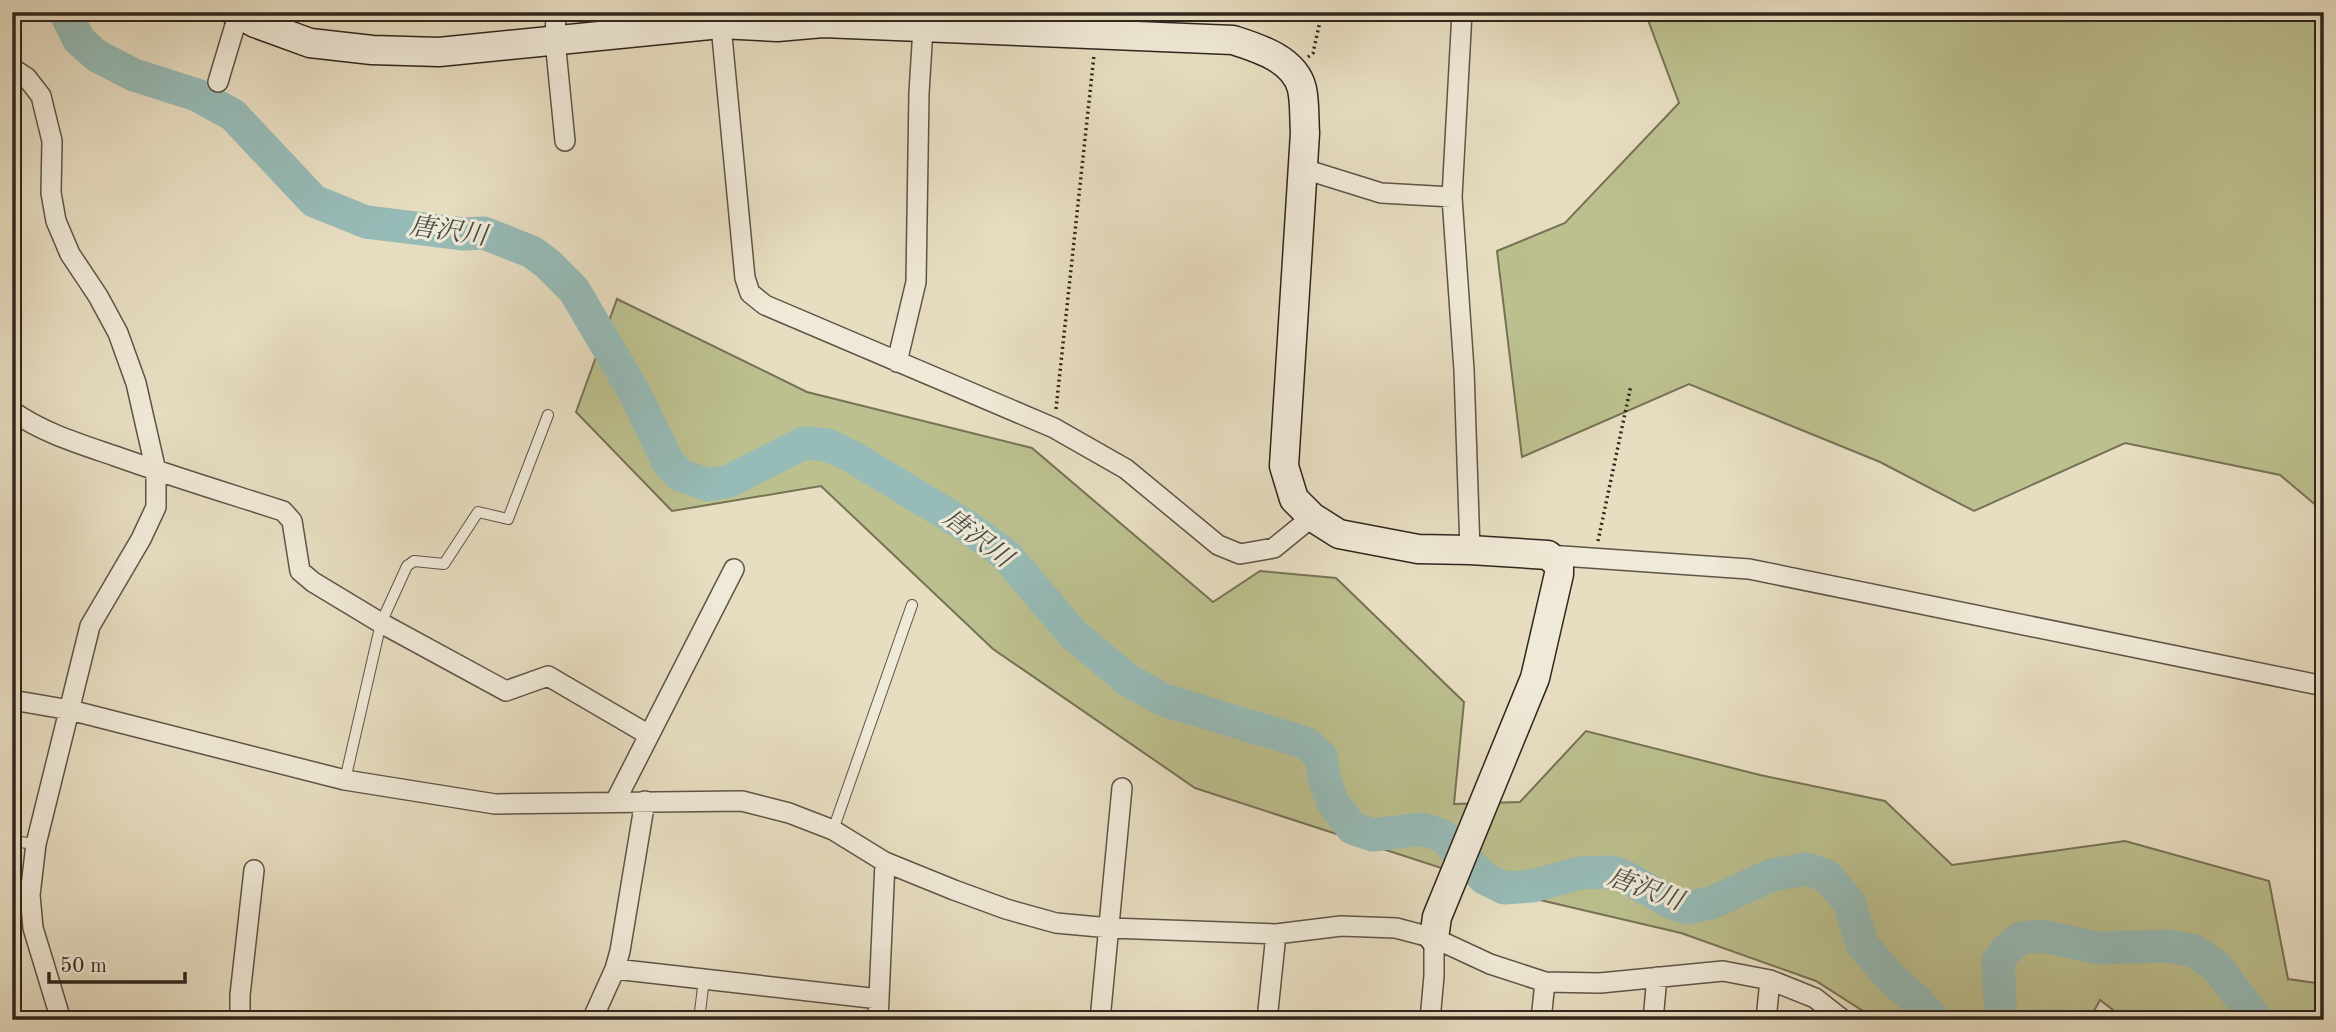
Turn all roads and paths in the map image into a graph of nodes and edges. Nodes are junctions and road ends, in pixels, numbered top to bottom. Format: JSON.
{"nodes":[{"id":1,"x":556,"y":12,"type":"edge"},
{"id":2,"x":1322,"y":12,"type":"edge"},
{"id":3,"x":1462,"y":12,"type":"edge"},
{"id":4,"x":238,"y":13,"type":"edge"},
{"id":5,"x":720,"y":18,"type":"edge"},
{"id":6,"x":923,"y":20,"type":"edge"},
{"id":7,"x":1096,"y":34,"type":"junction"},
{"id":8,"x":555,"y":40,"type":"junction"},
{"id":9,"x":12,"y":68,"type":"edge"},
{"id":10,"x":1293,"y":70,"type":"junction"},
{"id":11,"x":218,"y":82,"type":"dead end"},
{"id":12,"x":565,"y":141,"type":"dead end"},
{"id":13,"x":1304,"y":169,"type":"junction"},
{"id":14,"x":1452,"y":197,"type":"junction"},
{"id":15,"x":897,"y":362,"type":"junction"},
{"id":16,"x":1631,"y":385,"type":"dead end"},
{"id":17,"x":12,"y":411,"type":"edge"},
{"id":18,"x":548,"y":415,"type":"dead end"},
{"id":19,"x":1054,"y":428,"type":"junction"},
{"id":20,"x":156,"y":471,"type":"junction"},
{"id":21,"x":1312,"y":517,"type":"junction"},
{"id":22,"x":1470,"y":550,"type":"junction"},
{"id":23,"x":1548,"y":555,"type":"junction"},
{"id":24,"x":1595,"y":557,"type":"junction"},
{"id":25,"x":734,"y":569,"type":"dead end"},
{"id":26,"x":912,"y":605,"type":"dead end"},
{"id":27,"x":381,"y":623,"type":"junction"},
{"id":28,"x":2324,"y":686,"type":"edge"},
{"id":29,"x":12,"y":700,"type":"edge"},
{"id":30,"x":70,"y":710,"type":"junction"},
{"id":31,"x":649,"y":734,"type":"junction"},
{"id":32,"x":345,"y":780,"type":"junction"},
{"id":33,"x":1122,"y":788,"type":"dead end"},
{"id":34,"x":645,"y":801,"type":"junction"},
{"id":35,"x":615,"y":802,"type":"junction"},
{"id":36,"x":833,"y":830,"type":"junction"},
{"id":37,"x":12,"y":841,"type":"edge"},
{"id":38,"x":36,"y":844,"type":"junction"},
{"id":39,"x":885,"y":862,"type":"junction"},
{"id":40,"x":254,"y":870,"type":"dead end"},
{"id":41,"x":1110,"y":928,"type":"junction"},
{"id":42,"x":1276,"y":934,"type":"junction"},
{"id":43,"x":1434,"y":938,"type":"junction"},
{"id":44,"x":615,"y":969,"type":"junction"},
{"id":45,"x":1657,"y":977,"type":"junction"},
{"id":46,"x":704,"y":979,"type":"junction"},
{"id":47,"x":1770,"y":980,"type":"junction"},
{"id":48,"x":1545,"y":982,"type":"junction"},
{"id":49,"x":879,"y":999,"type":"junction"},
{"id":50,"x":61,"y":1020,"type":"edge"},
{"id":51,"x":240,"y":1020,"type":"edge"},
{"id":52,"x":592,"y":1020,"type":"edge"},
{"id":53,"x":699,"y":1020,"type":"edge"},
{"id":54,"x":878,"y":1020,"type":"edge"},
{"id":55,"x":1100,"y":1020,"type":"edge"},
{"id":56,"x":1267,"y":1020,"type":"edge"},
{"id":57,"x":1430,"y":1020,"type":"edge"},
{"id":58,"x":1541,"y":1020,"type":"edge"},
{"id":59,"x":1653,"y":1020,"type":"edge"},
{"id":60,"x":1766,"y":1020,"type":"edge"},
{"id":61,"x":1843,"y":1020,"type":"edge"}],
"edges":[{"from":1,"to":8,"type":"street"},
{"from":2,"to":10,"type":"path"},
{"from":3,"to":14,"type":"street"},
{"from":4,"to":8,"type":"street"},
{"from":4,"to":11,"type":"street"},
{"from":5,"to":6,"type":"street"},
{"from":5,"to":8,"type":"street"},
{"from":5,"to":15,"type":"street"},
{"from":6,"to":7,"type":"street"},
{"from":6,"to":15,"type":"street"},
{"from":7,"to":10,"type":"street"},
{"from":7,"to":19,"type":"path"},
{"from":8,"to":12,"type":"street"},
{"from":9,"to":20,"type":"street"},
{"from":10,"to":13,"type":"street"},
{"from":13,"to":14,"type":"street"},
{"from":13,"to":21,"type":"street"},
{"from":14,"to":22,"type":"street"},
{"from":15,"to":19,"type":"street"},
{"from":16,"to":24,"type":"path"},
{"from":17,"to":20,"type":"street"},
{"from":18,"to":27,"type":"lane"},
{"from":19,"to":21,"type":"street"},
{"from":20,"to":27,"type":"street"},
{"from":20,"to":30,"type":"street"},
{"from":21,"to":22,"type":"street"},
{"from":22,"to":23,"type":"street"},
{"from":23,"to":24,"type":"street"},
{"from":23,"to":43,"type":"street"},
{"from":24,"to":28,"type":"street"},
{"from":25,"to":31,"type":"street"},
{"from":26,"to":36,"type":"lane"},
{"from":27,"to":31,"type":"street"},
{"from":27,"to":32,"type":"lane"},
{"from":29,"to":30,"type":"street"},
{"from":30,"to":32,"type":"street"},
{"from":30,"to":38,"type":"street"},
{"from":31,"to":35,"type":"street"},
{"from":32,"to":35,"type":"street"},
{"from":33,"to":41,"type":"street"},
{"from":34,"to":35,"type":"street"},
{"from":34,"to":36,"type":"street"},
{"from":34,"to":44,"type":"street"},
{"from":36,"to":39,"type":"street"},
{"from":37,"to":38,"type":"lane"},
{"from":38,"to":50,"type":"street"},
{"from":39,"to":41,"type":"street"},
{"from":39,"to":49,"type":"street"},
{"from":40,"to":51,"type":"street"},
{"from":41,"to":42,"type":"street"},
{"from":41,"to":55,"type":"street"},
{"from":42,"to":43,"type":"street"},
{"from":42,"to":56,"type":"street"},
{"from":43,"to":48,"type":"street"},
{"from":43,"to":57,"type":"street"},
{"from":44,"to":46,"type":"street"},
{"from":44,"to":52,"type":"street"},
{"from":45,"to":47,"type":"street"},
{"from":45,"to":48,"type":"street"},
{"from":45,"to":59,"type":"street"},
{"from":46,"to":49,"type":"street"},
{"from":46,"to":53,"type":"lane"},
{"from":47,"to":60,"type":"street"},
{"from":47,"to":61,"type":"street"},
{"from":48,"to":58,"type":"street"},
{"from":49,"to":54,"type":"street"}]}
